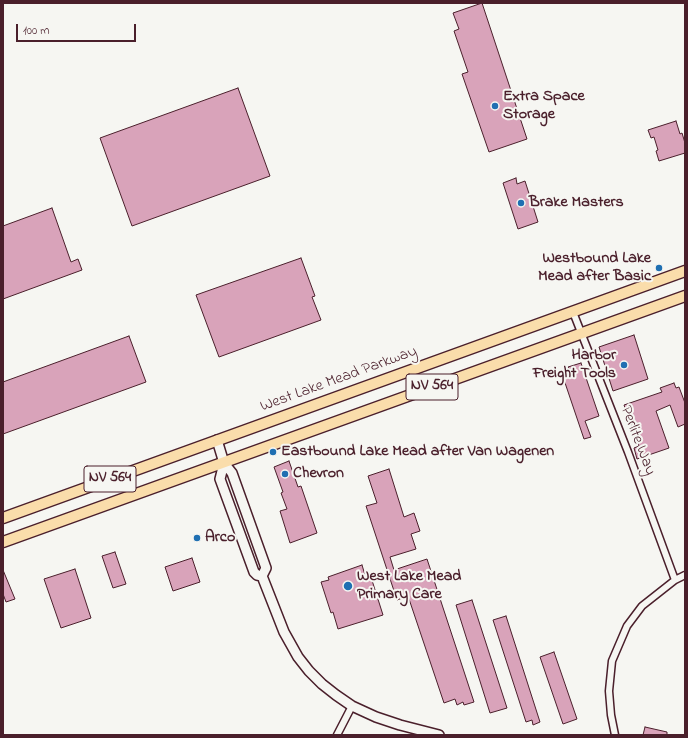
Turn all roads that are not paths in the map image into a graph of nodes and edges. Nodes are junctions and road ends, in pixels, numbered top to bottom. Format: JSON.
{"nodes":[{"id":1,"x":685,"y":271,"type":"edge"},
{"id":2,"x":685,"y":296,"type":"edge"},
{"id":3,"x":573,"y":312,"type":"junction"},
{"id":4,"x":581,"y":333,"type":"junction"},
{"id":5,"x":217,"y":440,"type":"junction"},
{"id":6,"x":224,"y":463,"type":"junction"},
{"id":7,"x":3,"y":518,"type":"edge"},
{"id":8,"x":3,"y":542,"type":"edge"},
{"id":9,"x":685,"y":574,"type":"edge"},
{"id":10,"x":262,"y":576,"type":"junction"},
{"id":11,"x":675,"y":580,"type":"junction"},
{"id":12,"x":352,"y":706,"type":"junction"},
{"id":13,"x":337,"y":735,"type":"edge"},
{"id":14,"x":439,"y":735,"type":"edge"},
{"id":15,"x":615,"y":735,"type":"edge"}],
"edges":[{"from":1,"to":3,"type":"main road","name":"West Lake Mead Parkway","number":"NV 564"},
{"from":2,"to":4,"type":"main road","number":"NV 564"},
{"from":3,"to":4,"type":"street","name":"Perlite Way"},
{"from":3,"to":5,"type":"main road","name":"West Lake Mead Parkway","number":"NV 564"},
{"from":4,"to":6,"type":"main road","number":"NV 564"},
{"from":4,"to":11,"type":"street","name":"Perlite Way"},
{"from":5,"to":6,"type":"main road"},
{"from":5,"to":7,"type":"main road","name":"West Lake Mead Parkway","number":"NV 564"},
{"from":6,"to":8,"type":"main road","number":"NV 564"},
{"from":6,"to":10,"type":"main road"},
{"from":6,"to":10,"type":"main road"},
{"from":9,"to":11,"type":"street"},
{"from":10,"to":12,"type":"main road"},
{"from":11,"to":15,"type":"street"},
{"from":12,"to":13,"type":"street"},
{"from":12,"to":14,"type":"main road"}]}
